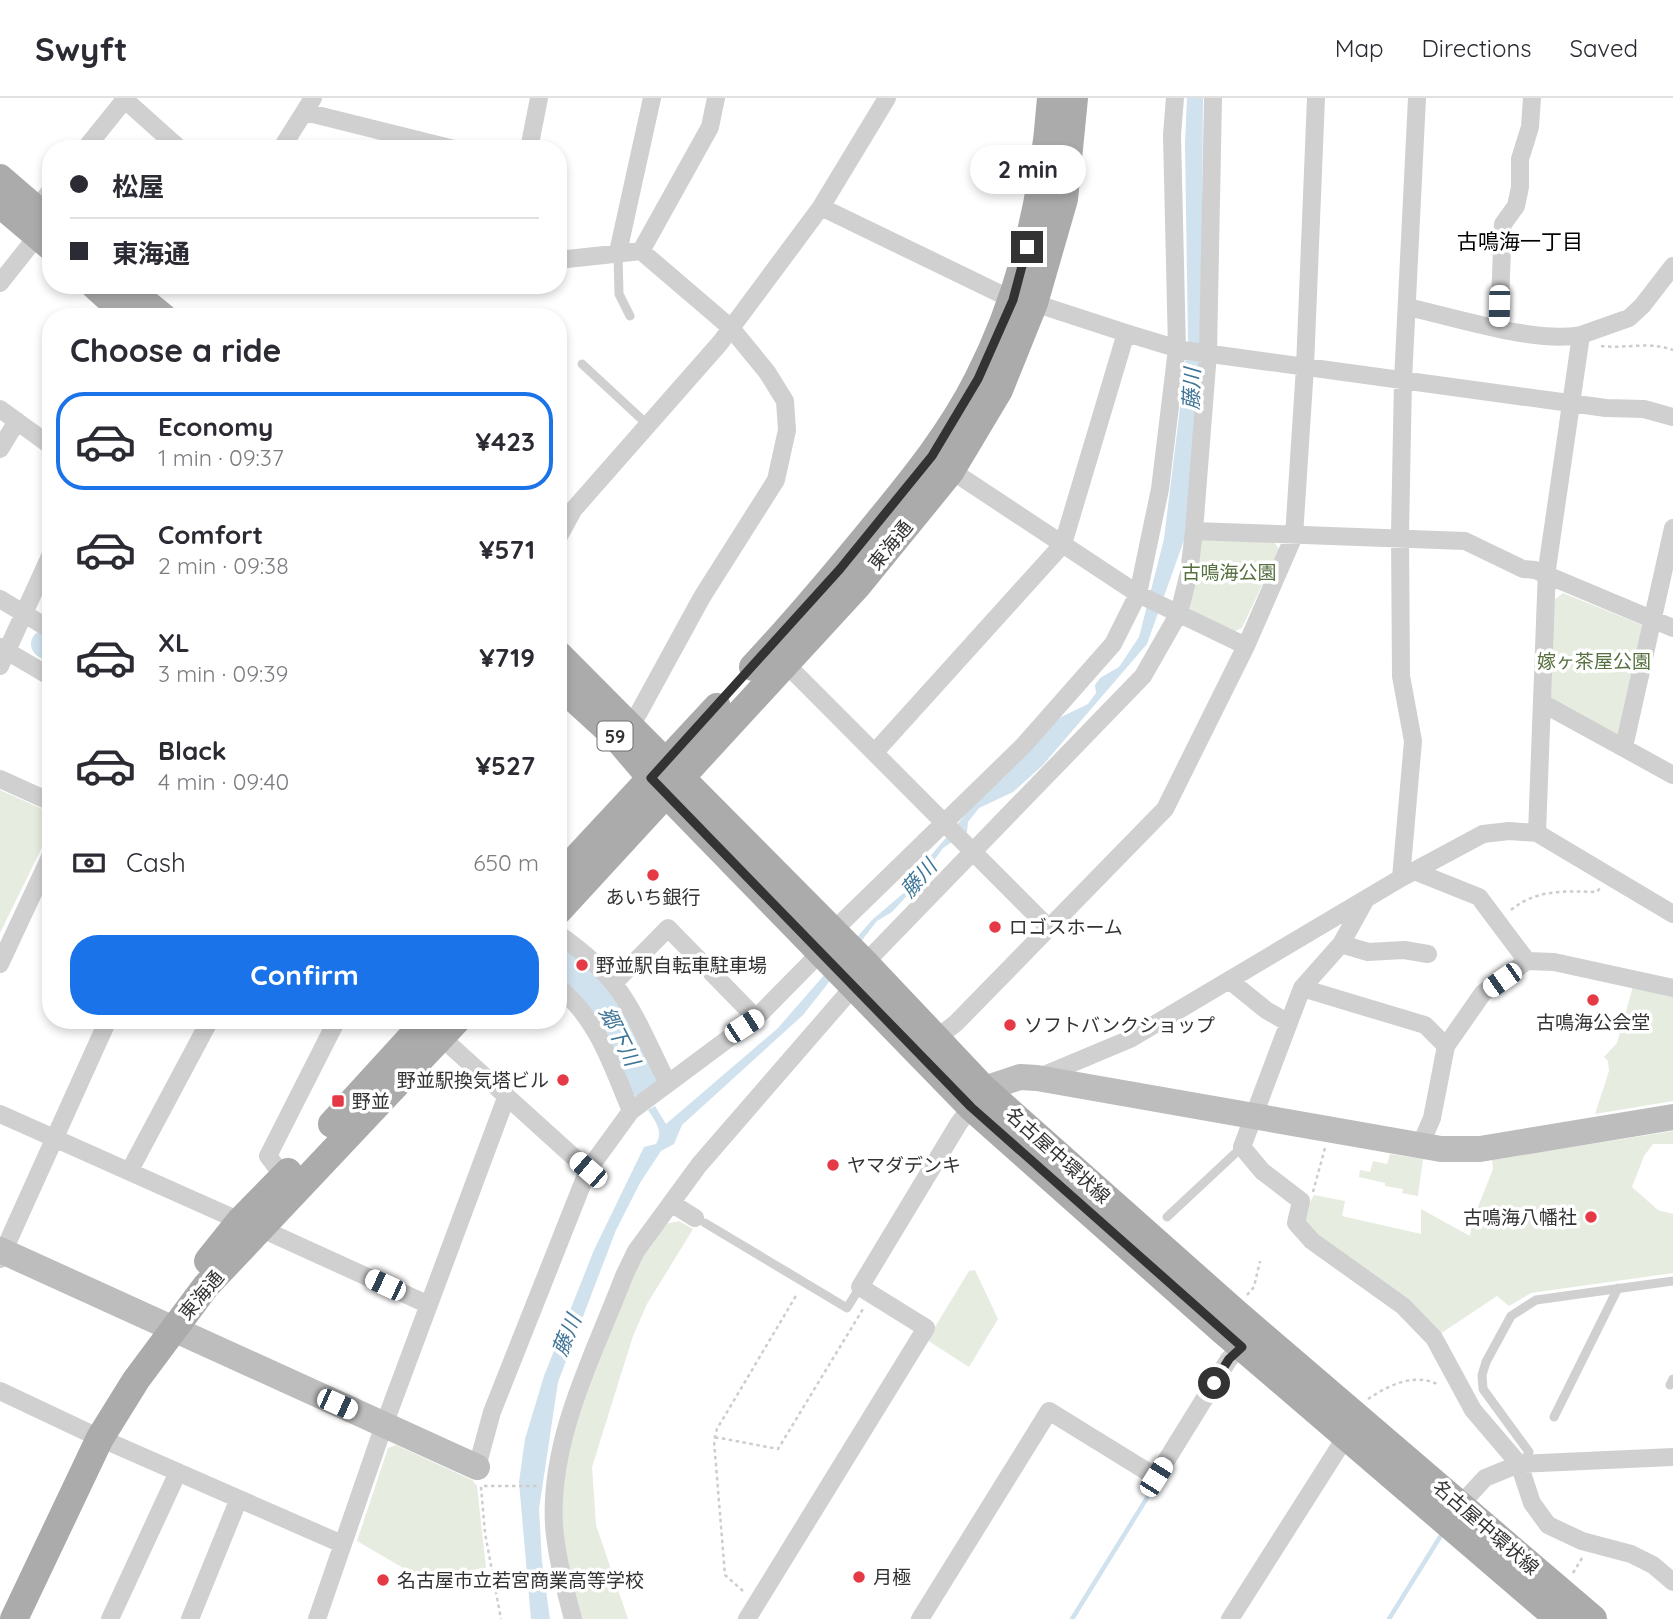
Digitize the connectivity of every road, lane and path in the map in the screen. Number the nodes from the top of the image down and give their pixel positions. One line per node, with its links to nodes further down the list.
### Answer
1 (539, 98): 18 (street)
2 (652, 98): 26 (street)
3 (716, 98): 25 (street)
4 (887, 98): 21 (street)
5 (1051, 98): 31 (main road, 東海通)
6 (1074, 98): 31 (main road, 東海通)
7 (1175, 98): 39 (street)
8 (1213, 98): 41 (street)
9 (1316, 98): 43 (street)
10 (1417, 98): 32 (street)
11 (1532, 98): 35 (street)
12 (125, 99): 14 (street); 15 (street)
13 (309, 105): 16 (street); 17 (street)
14 (92, 140)
15 (170, 140)
16 (287, 140)
17 (424, 140)
18 (530, 140)
19 (0, 178): 22 (main road)
20 (0, 204): 23 (main road)
21 (821, 207): 31 (street); 36 (street)
22 (42, 217)
23 (42, 219)
24 (42, 224): 29 (street)
25 (640, 251): 26 (street); 36 (street)
26 (618, 252): 27 (street); 34 (lane)
27 (567, 259)
28 (1673, 266): 38 (street)
29 (0, 283)
30 (134, 296): 33 (main road)
31 (1023, 302): 37 (street); 52 (main road, 東海通)
32 (1407, 307): 35 (street); 44 (street)
33 (151, 308)
34 (630, 316)
35 (1499, 327): 38 (street)
36 (731, 328): 49 (street); 75 (street)
37 (1126, 333): 39 (street); 58 (street)
38 (1581, 340): 40 (path); 45 (street)
39 (1180, 350): 41 (street); 61 (street)
40 (1673, 350)
41 (1205, 353): 43 (street); 55 (street)
42 (582, 364): 49 (lane)
43 (1305, 367): 44 (street); 56 (street)
44 (1403, 380): 45 (street); 57 (street)
45 (1571, 403): 47 (street); 60 (street)
46 (0, 409): 48 (street)
47 (1673, 417)
48 (17, 421): 50 (street); 51 (street)
49 (649, 426): 53 (street)
50 (42, 439)
51 (0, 449)
52 (941, 464): 58 (street); 70 (main road, 東海通)
53 (567, 522)
54 (1673, 528): 65 (street)
55 (1194, 531): 56 (street); 63 (street)
56 (1294, 537): 57 (street); 68 (street)
57 (1400, 539): 60 (street); 87 (street)
58 (1063, 544): 61 (street); 77 (street)
59 (42, 574): 64 (street)
60 (1547, 575): 65 (street); 74 (street)
61 (1141, 596): 63 (street); 82 (street)
62 (0, 599): 64 (street)
63 (1175, 611): 68 (street); 84 (street)
64 (24, 614): 66 (street); 69 (street)
65 (1652, 619): 67 (street); 76 (street)
66 (42, 625)
67 (1673, 628)
68 (1246, 646): 93 (street)
69 (2, 654): 72 (street)
70 (777, 656): 77 (street); 79 (main road, 東海通)
71 (567, 665): 75 (main road, 名古屋中環状線 / 59)
72 (42, 673)
73 (567, 691): 75 (main road, 名古屋中環状線 / 59)
74 (1542, 703): 76 (street); 83 (street)
75 (622, 731): 79 (main road, 名古屋中環状線 / 59)
76 (1624, 747): 78 (street)
77 (874, 752): 82 (street)
78 (1673, 775)
79 (666, 778): 85 (main road, 東海通); 90 (main road, 東海通); 97 (main road, 名古屋中環状線 / 59)
80 (0, 779): 81 (street)
81 (42, 798)
82 (945, 824): 84 (street); 97 (street)
83 (1536, 834): 87 (street); 91 (street)
84 (970, 850): 93 (street); 102 (street)
85 (567, 870)
86 (42, 872): 96 (street)
87 (1408, 875): 89 (street); 92 (street)
88 (1607, 881): 92 (path)
89 (1366, 899): 94 (street); 98 (street)
90 (567, 900)
91 (1673, 914)
92 (1497, 922): 100 (street)
93 (1048, 927): 116 (street)
94 (1313, 931): 98 (street); 103 (street)
95 (567, 940): 104 (street)
96 (5, 943): 101 (street)
97 (830, 944): 102 (main road, 名古屋中環状線 / 59); 108 (street)
98 (1338, 947): 99 (street); 105 (street)
99 (1429, 954)
100 (1527, 961): 106 (street); 117 (street)
101 (0, 964)
102 (858, 972): 116 (main road, 名古屋中環状線 / 59); 121 (main road, 名古屋中環状線 / 59); 134 (street)
103 (1229, 980): 109 (street); 118 (street)
104 (614, 982): 108 (street); 119 (street)
105 (1302, 988): 109 (street); 117 (street)
106 (1673, 988)
107 (567, 995): 122 (street)
108 (756, 1018): 119 (street)
109 (1287, 1021): 124 (street)
110 (104, 1029): 126 (street)
111 (204, 1029): 130 (street)
112 (332, 1029): 133 (street)
113 (429, 1029): 133 (main road, 東海通)
114 (429, 1029): 137 (main road, 東海通)
115 (439, 1029): 120 (street)
116 (937, 1038): 121 (main road, 名古屋中環状線 / 59)
117 (1446, 1046): 128 (street)
118 (1037, 1078): 121 (street); 124 (street)
119 (667, 1082): 122 (street)
120 (506, 1098): 131 (street); 145 (street)
121 (978, 1098): 144 (street); 147 (main road, 名古屋中環状線 / 59); 151 (main road, 名古屋中環状線 / 59)
122 (631, 1111): 131 (street)
123 (0, 1114): 126 (street)
124 (1252, 1117): 128 (street); 129 (street)
125 (1673, 1117): 128 (street)
126 (55, 1137): 130 (street); 138 (street)
127 (1326, 1141): 132 (path)
128 (1420, 1146)
129 (1242, 1147): 135 (lane); 156 (street)
130 (130, 1170): 137 (street)
131 (588, 1170): 158 (street)
132 (1320, 1170)
133 (284, 1177): 137 (main road, 東海通)
134 (671, 1203): 136 (street); 159 (street)
135 (1167, 1217)
136 (700, 1221): 141 (lane)
137 (251, 1225): 145 (street); 146 (main road, 東海通)
138 (1, 1254): 146 (street)
139 (1260, 1261): 142 (path)
140 (1673, 1281): 143 (lane)
141 (803, 1283): 144 (lane); 154 (path)
142 (1254, 1287)
143 (1618, 1288): 150 (lane); 156 (lane)
144 (863, 1295): 154 (path); 165 (street)
145 (429, 1305): 152 (street)
146 (166, 1326): 152 (street); 153 (main road, 東海通)
147 (1242, 1347): 151 (main road, 名古屋中環状線 / 59); 175 (street)
148 (1447, 1390): 151 (path)
149 (0, 1391): 153 (street)
150 (1554, 1417)
151 (1356, 1419): 161 (main road, 名古屋中環状線 / 59); 166 (main road, 名古屋中環状線 / 59); 176 (street)
152 (384, 1425): 158 (street); 163 (street)
153 (94, 1435): 157 (street); 167 (main road, 東海通); 168 (main road, 東海通)
154 (715, 1437): 165 (path)
155 (1673, 1457): 156 (street)
156 (1521, 1464): 161 (street); 162 (street)
157 (178, 1472): 160 (street); 169 (street)
158 (479, 1477): 159 (path); 172 (path)
159 (554, 1486): 173 (street)
160 (238, 1501): 163 (street); 170 (street)
161 (1461, 1504): 166 (main road, 名古屋中環状線 / 59)
162 (1591, 1543): 164 (street); 166 (path)
163 (341, 1544): 171 (street)
164 (1673, 1582)
165 (757, 1602): 174 (street)
166 (1558, 1605): 177 (main road, 名古屋中環状線 / 59)
167 (0, 1618)
168 (14, 1619)
169 (110, 1619)
170 (190, 1619)
171 (317, 1619)
172 (501, 1619)
173 (573, 1619)
174 (747, 1619)
175 (920, 1619)
176 (1230, 1619)
177 (1593, 1619)

